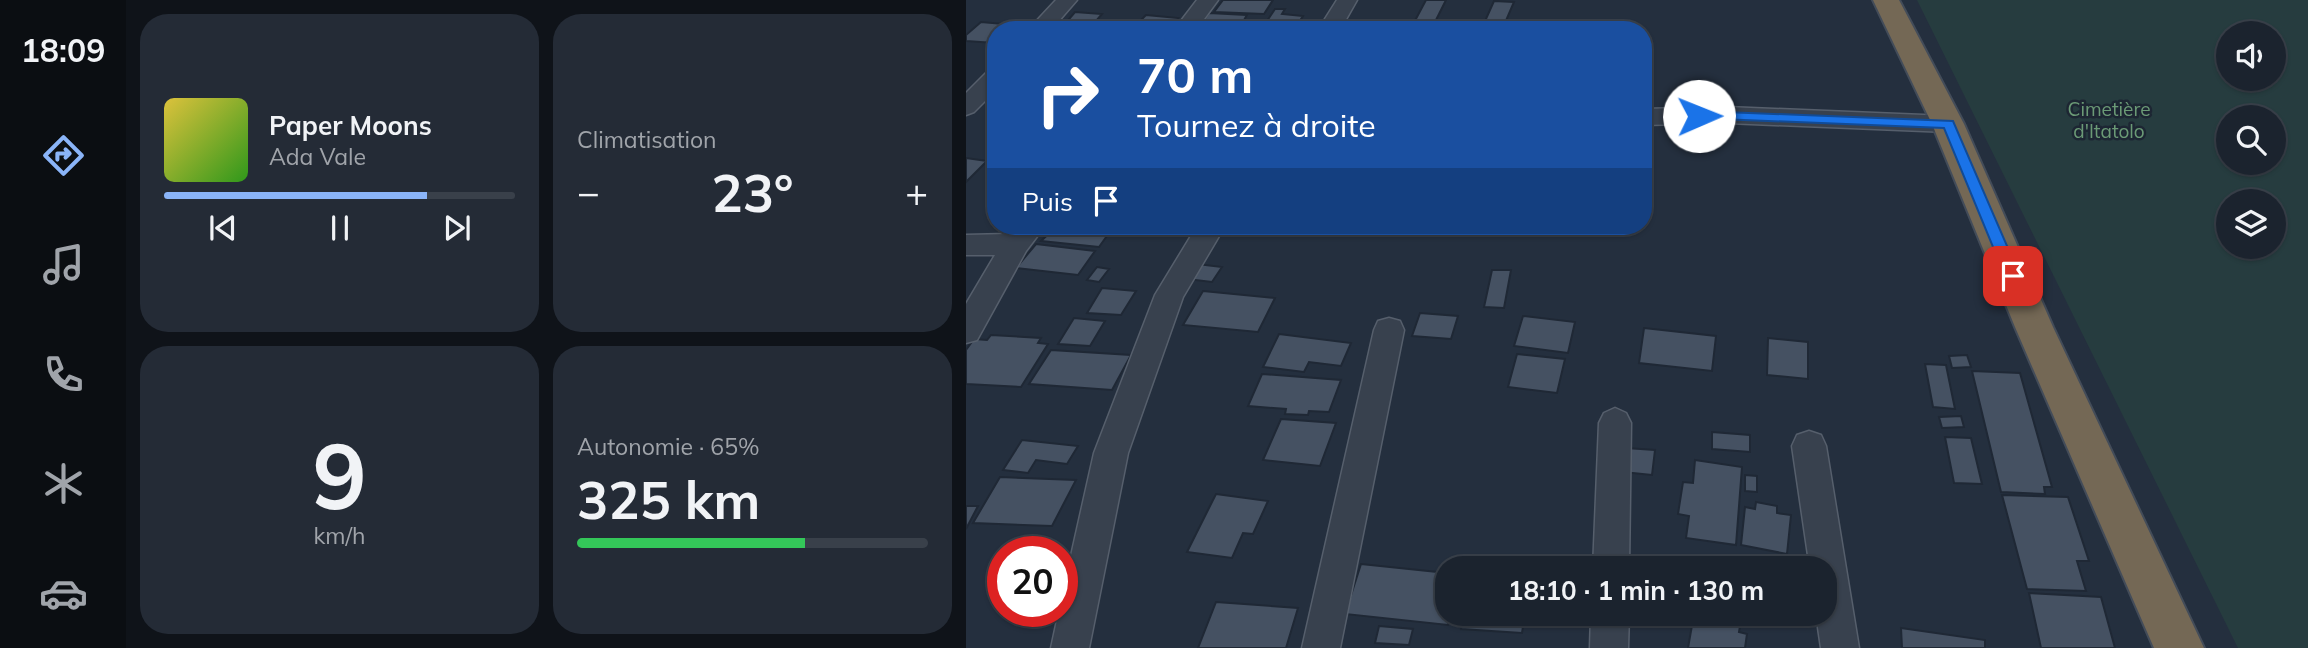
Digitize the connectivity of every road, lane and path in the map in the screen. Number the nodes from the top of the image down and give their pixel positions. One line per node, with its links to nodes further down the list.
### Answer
1 (1067, 0): 5 (street)
2 (1208, 0): 6 (street)
3 (1348, 0): 7 (street)
4 (1886, 0): 11 (highway)
5 (1047, 21)
6 (1192, 21)
7 (1335, 21)
8 (987, 85): 9 (street)
9 (966, 107)
10 (1652, 117): 11 (street)
11 (1948, 124): 25 (highway)
12 (1023, 235): 14 (street); 16 (street)
13 (1206, 235): 21 (street)
14 (966, 245)
15 (1389, 330): 22 (street)
16 (966, 331)
17 (1615, 423): 19 (street)
18 (1809, 446): 24 (street)
19 (1611, 556)
20 (1610, 626): 23 (street)
21 (1070, 648)
22 (1321, 648)
23 (1609, 648)
24 (1840, 648)
25 (2179, 648)

